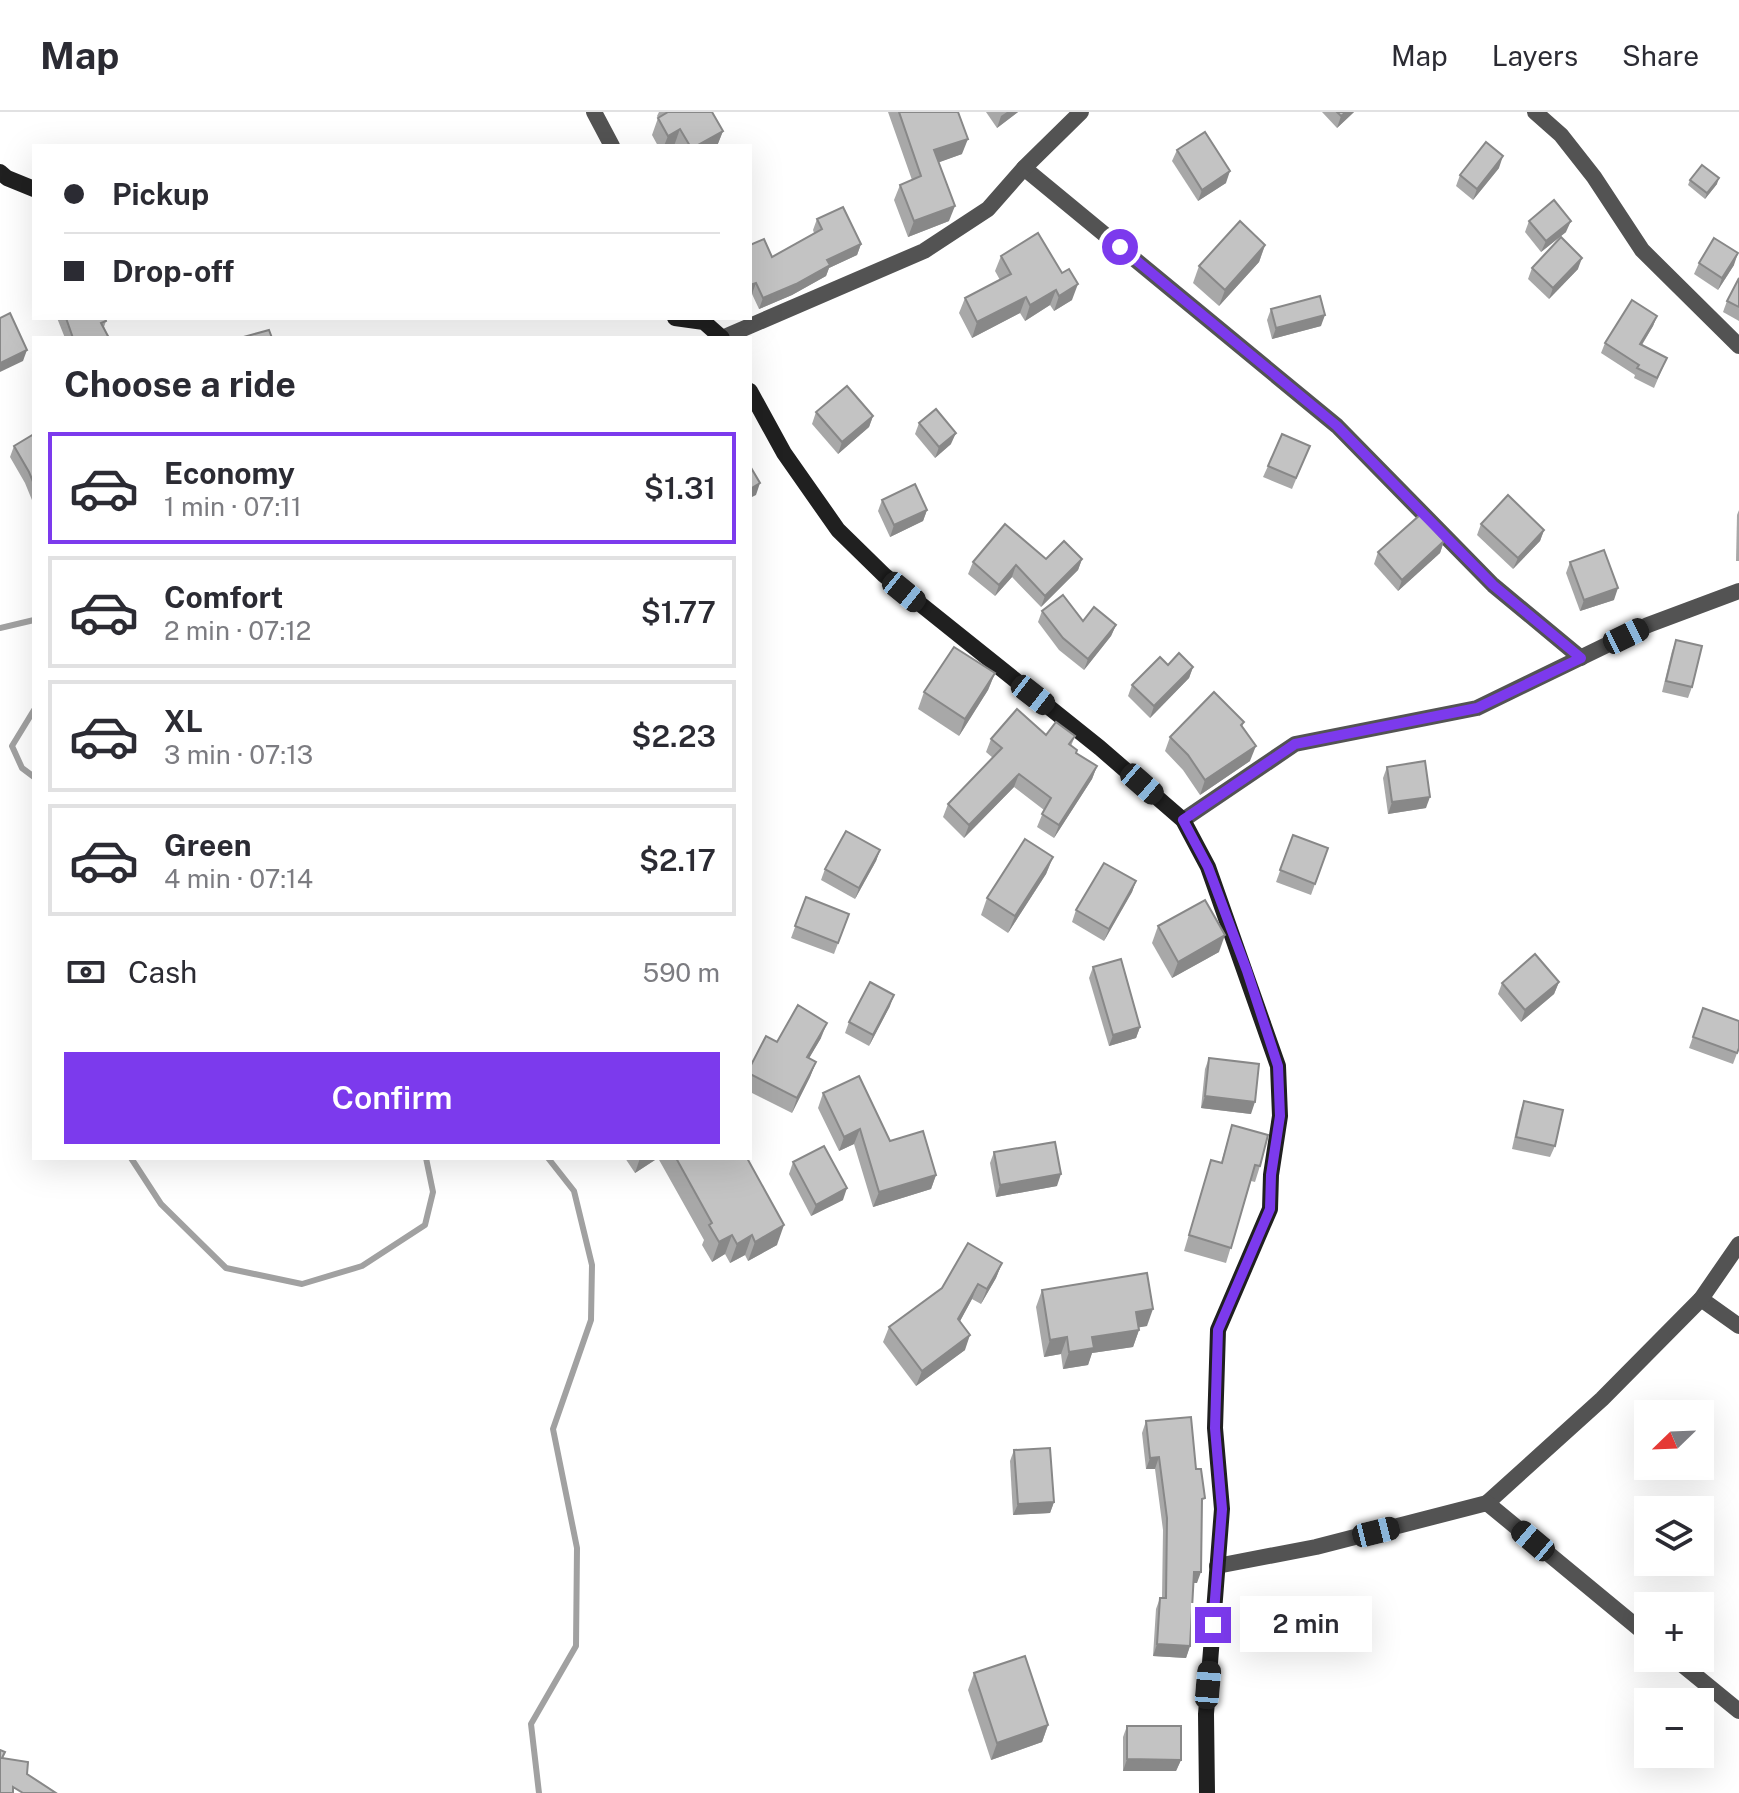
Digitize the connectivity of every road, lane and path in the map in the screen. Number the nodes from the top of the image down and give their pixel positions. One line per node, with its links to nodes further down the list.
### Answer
1 (594, 112): 4 (street)
2 (1081, 112): 5 (street)
3 (1535, 112): 11 (street)
4 (611, 144)
5 (1024, 168): 10 (street); 14 (street)
6 (0, 172): 7 (street)
7 (32, 188)
8 (703, 320): 9 (street)
9 (720, 336)
10 (727, 336)
11 (1739, 346)
12 (752, 395): 15 (street)
13 (1739, 591): 14 (street)
14 (1581, 658): 15 (street)
15 (1183, 820): 20 (street)
16 (1739, 1244): 17 (street)
17 (1701, 1299): 18 (street); 19 (street)
18 (1739, 1326)
19 (1487, 1503): 20 (street); 21 (street)
20 (1217, 1566): 24 (street)
21 (1634, 1624)
22 (1691, 1672): 23 (street)
23 (1739, 1711)
24 (1207, 1793)

